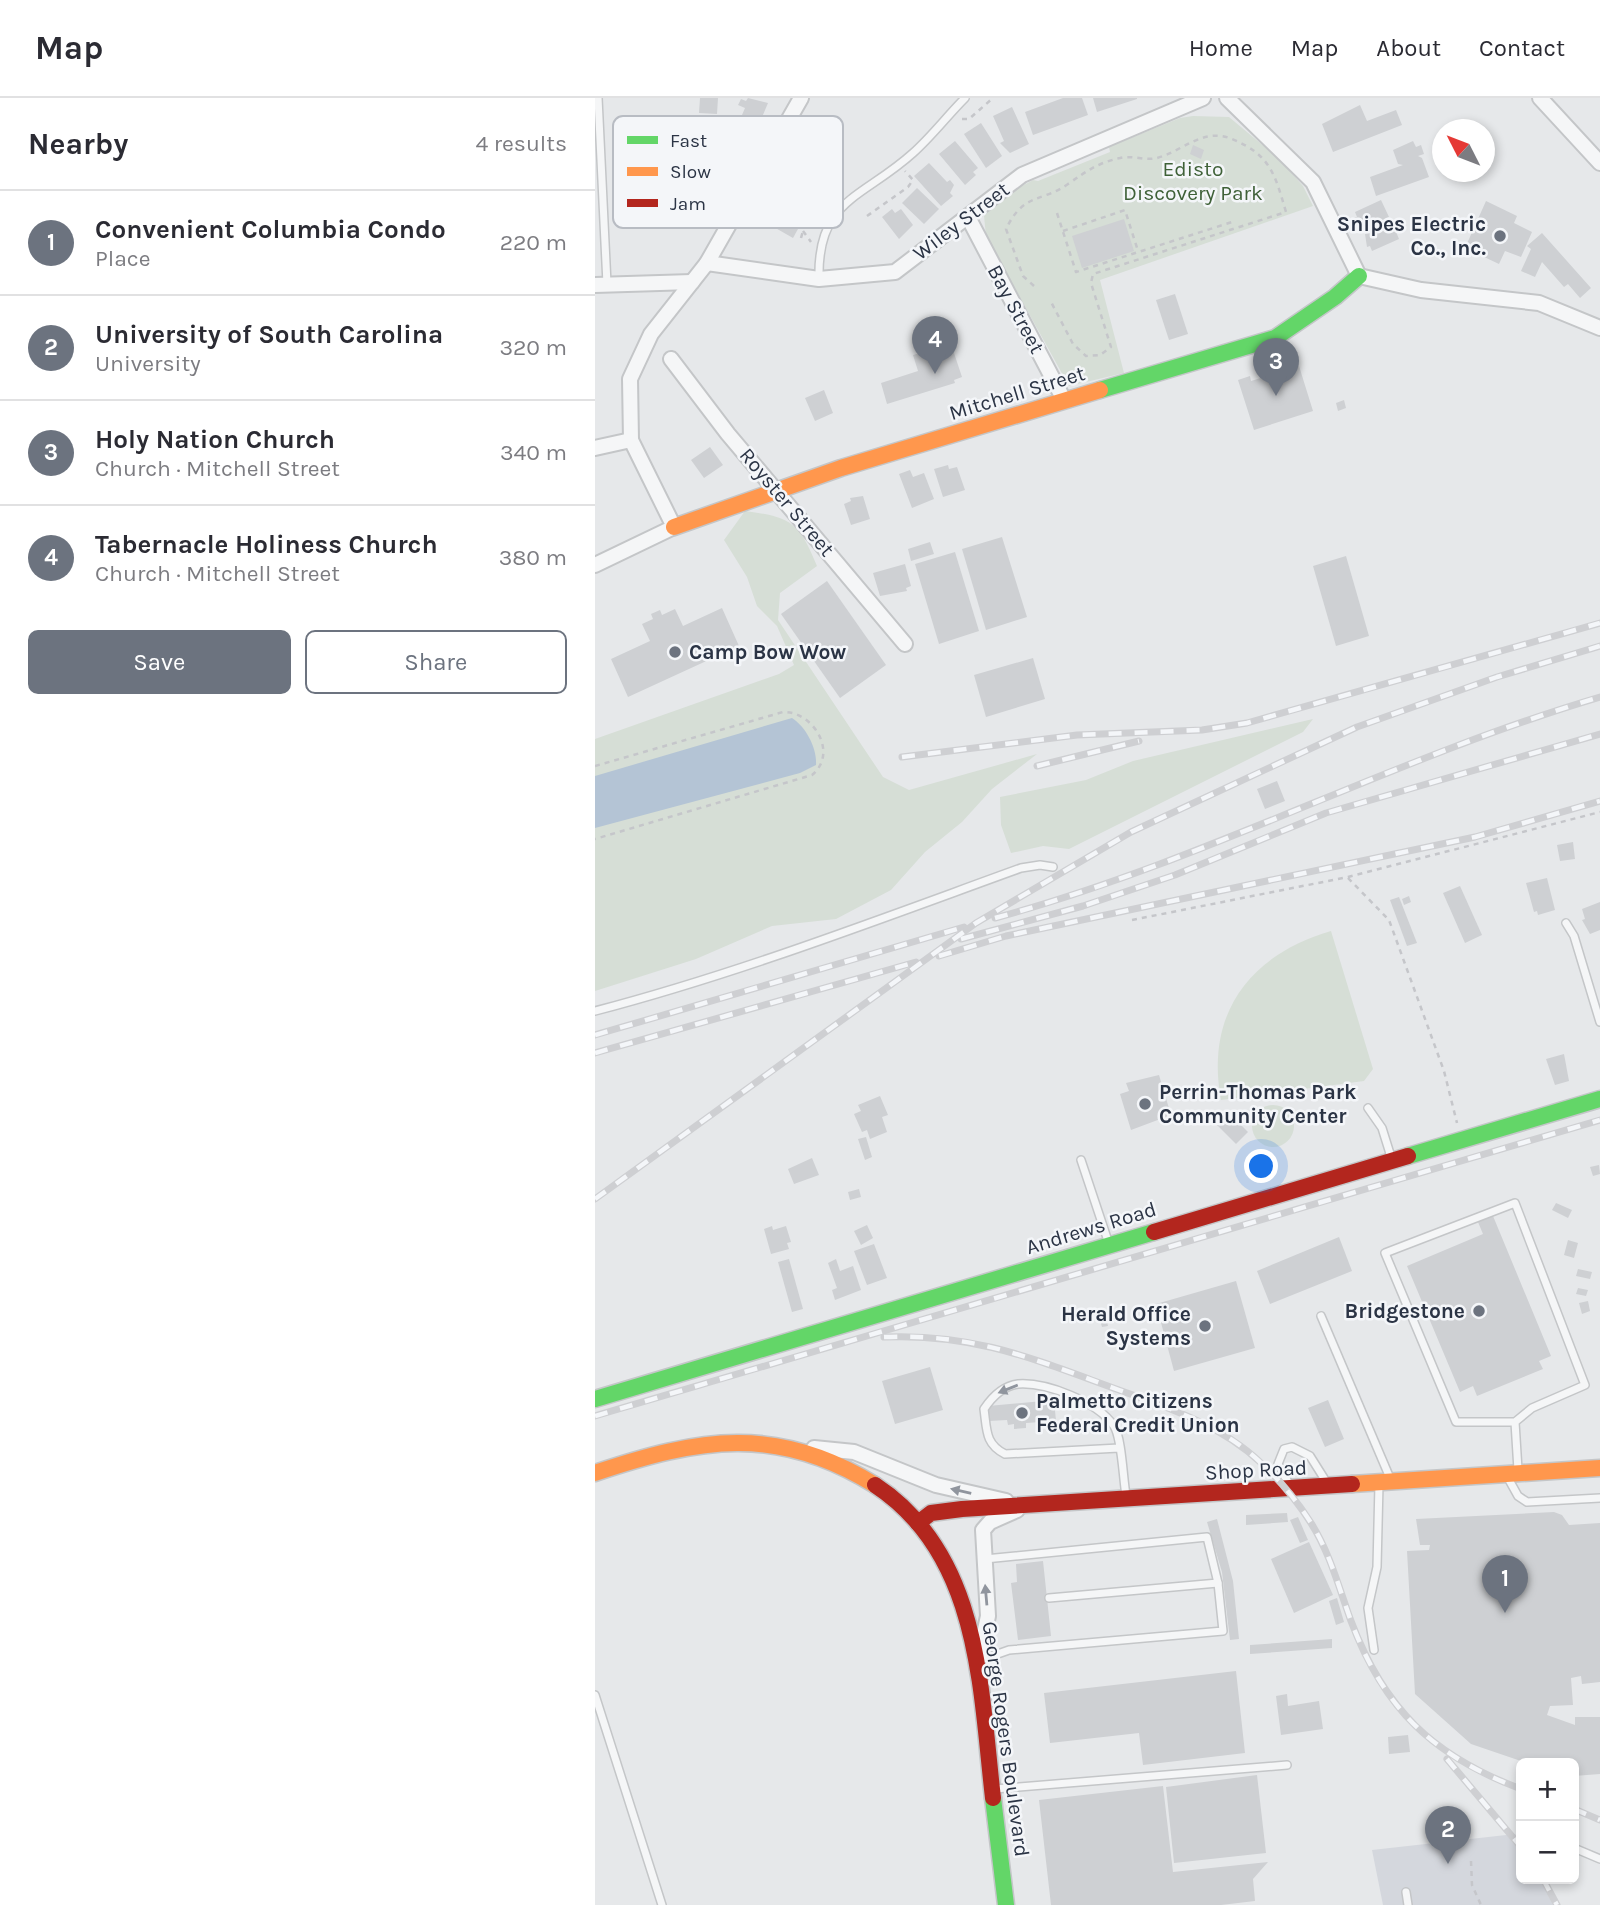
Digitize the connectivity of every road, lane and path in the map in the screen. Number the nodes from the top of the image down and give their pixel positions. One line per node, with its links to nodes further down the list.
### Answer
1 (598, 98): 27 (lane)
2 (801, 98): 8 (street)
3 (965, 98): 12 (lane)
4 (993, 98): 9 (path)
5 (1203, 98): 15 (street, Wiley Street)
6 (1227, 98): 24 (street)
7 (1540, 98): 10 (street)
8 (791, 116)
9 (956, 118)
10 (1600, 163)
11 (915, 164): 14 (path)
12 (843, 206)
13 (1056, 213): 20 (path)
14 (867, 216)
15 (968, 217): 25 (street, Wiley Street); 32 (street, Bay Street)
16 (1233, 222): 22 (path)
17 (726, 228): 23 (street)
18 (804, 228): 21 (path)
19 (825, 228): 25 (lane)
20 (1063, 231): 22 (path); 22 (path)
21 (801, 237)
22 (1138, 252)
23 (706, 263): 25 (street, Wiley Street); 26 (street)
24 (1359, 276): 30 (street); 32 (street, Mitchell Street)
25 (819, 279)
26 (692, 282): 27 (street); 33 (street)
27 (601, 285)
28 (1034, 286): 29 (path)
29 (1049, 300)
30 (1600, 328)
31 (671, 359): 35 (street, Royster Street)
32 (1064, 400): 35 (street, Mitchell Street)
33 (631, 440): 34 (street); 36 (street)
34 (595, 448)
35 (777, 489): 36 (street, Mitchell Street); 38 (street, Royster Street)
36 (674, 527): 37 (street)
37 (595, 565)
38 (905, 644)
39 (595, 766): 41 (path)
40 (1600, 812): 43 (path)
41 (595, 839)
42 (1053, 867): 46 (lane)
43 (1348, 877): 44 (path); 50 (path)
44 (1132, 920)
45 (1566, 923): 47 (lane)
46 (595, 1011)
47 (1600, 1022)
48 (1600, 1099): 50 (street, Andrews Road)
49 (1368, 1108): 52 (lane)
50 (1461, 1140): 52 (street, Andrews Road)
51 (1081, 1160): 53 (lane)
52 (1392, 1161): 53 (street, Andrews Road)
53 (1109, 1245): 55 (street, Andrews Road)
54 (1321, 1316): 62 (lane)
55 (595, 1399)
56 (1515, 1422): 56 (lane); 61 (lane)
57 (776, 1445): 60 (street, George Rogers Boulevard); 67 (street, one-way to 57); 68 (street, George Rogers Boulevard)
58 (1119, 1448): 58 (lane, one-way to 58); 66 (lane)
59 (1600, 1468): 61 (street, Shop Road)
60 (595, 1473)
61 (1513, 1474): 62 (street, Shop Road); 65 (lane)
62 (1385, 1483): 63 (street, Shop Road); 72 (lane)
63 (1329, 1487): 64 (street, Shop Road); 64 (lane)
64 (1293, 1489): 66 (street, Shop Road)
65 (1600, 1498)
66 (1126, 1499): 67 (street, Shop Road)
67 (1028, 1505): 68 (street, Shop Road); 69 (street)
68 (918, 1523): 73 (street, George Rogers Boulevard)
69 (983, 1560): 70 (lane); 73 (street, one-way to 69)
70 (1218, 1583): 71 (lane); 73 (lane)
71 (1049, 1598)
72 (1374, 1650)
73 (978, 1661): 76 (street, George Rogers Boulevard)
74 (595, 1695): 81 (lane)
75 (1287, 1765): 76 (lane)
76 (993, 1789): 82 (street, George Rogers Boulevard)
77 (1579, 1849): 78 (lane)
78 (1600, 1859)
79 (1471, 1861): 84 (path)
80 (1406, 1892): 83 (lane)
81 (662, 1905)
82 (1006, 1905)
83 (1408, 1905)
84 (1481, 1905)

